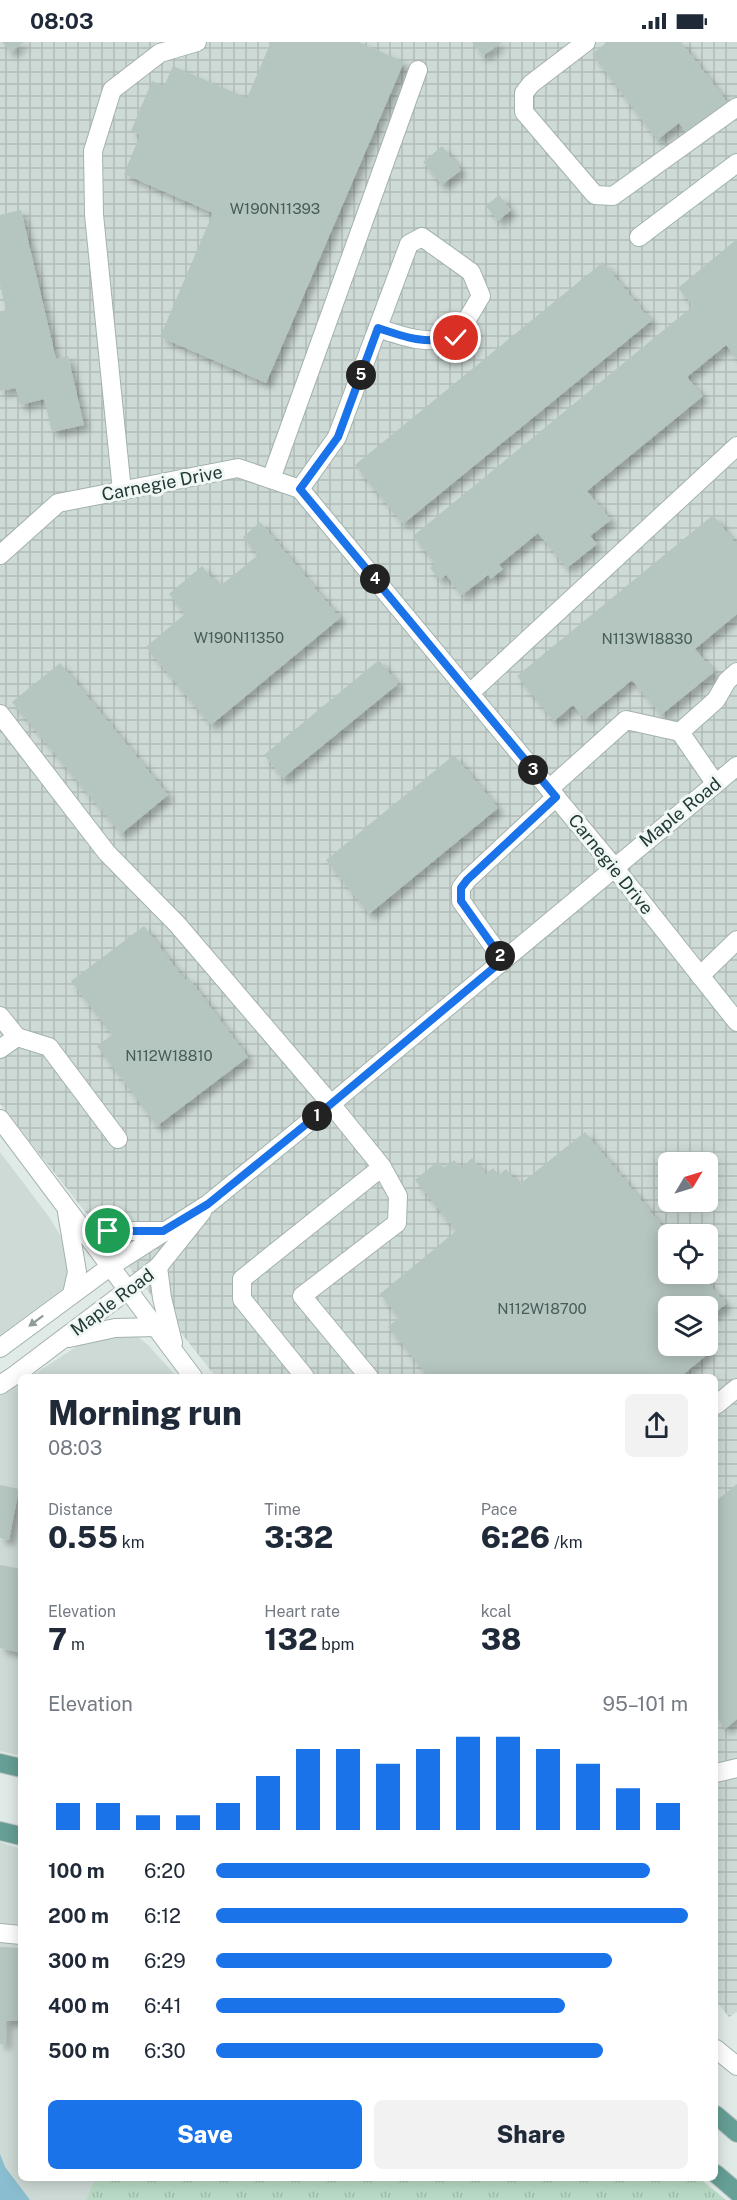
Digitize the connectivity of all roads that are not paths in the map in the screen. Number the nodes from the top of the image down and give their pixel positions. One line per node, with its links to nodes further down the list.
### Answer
1 (197, 42): 11 (street)
2 (586, 42): 4 (street)
3 (418, 70): 9 (street)
4 (737, 107)
5 (737, 163): 6 (street)
6 (639, 237)
7 (378, 328): 7 (street); 10 (street)
8 (737, 446): 14 (street)
9 (271, 479): 10 (street, Carnegie Drive); 11 (street, Carnegie Drive)
10 (300, 489): 14 (street, Carnegie Drive)
11 (122, 491): 12 (street, Carnegie Drive)
12 (0, 555)
13 (737, 672): 16 (street)
14 (470, 693): 19 (street, Carnegie Drive)
15 (0, 714): 28 (street)
16 (680, 732): 18 (street); 19 (street)
17 (737, 766): 18 (street, Maple Road)
18 (716, 783): 20 (street, Maple Road)
19 (552, 793): 20 (street, Carnegie Drive); 22 (street)
20 (614, 867): 22 (street, Maple Road); 23 (street, Carnegie Drive)
21 (737, 940): 23 (street)
22 (503, 960): 28 (street, Maple Road)
23 (700, 976): 25 (street, Carnegie Drive)
24 (0, 1016): 26 (street)
25 (737, 1022)
26 (17, 1037): 27 (street); 30 (street)
27 (0, 1049)
28 (331, 1104): 31 (street); 32 (street, Maple Road)
29 (0, 1119): 33 (street)
30 (118, 1139)
31 (382, 1167): 45 (street); 46 (street)
32 (208, 1204): 35 (street, Maple Road); 37 (street, Maple Road)
33 (66, 1208): 34 (street); 39 (street)
34 (80, 1227): 35 (street); 36 (street)
35 (163, 1231): 36 (street, Maple Road)
36 (111, 1266): 38 (street); 39 (street, Maple Road)
37 (158, 1267): 38 (street, Maple Road); 43 (street)
38 (128, 1290): 40 (street); 41 (street, Maple Road)
39 (72, 1294): 42 (street, Maple Road, one-way to 42)
40 (155, 1327): 41 (street); 43 (street)
41 (62, 1340): 47 (street, Maple Road)
42 (0, 1348)
43 (175, 1353): 44 (street)
44 (191, 1374)
45 (303, 1374)
46 (367, 1374)
47 (0, 1385)
48 (737, 1388): 49 (street)
49 (718, 1404)
50 (0, 1763): 51 (main road)
51 (18, 1767)
52 (737, 1768): 53 (street)
53 (718, 1773)
54 (0, 1831): 55 (main road)
55 (18, 1835)
56 (0, 1933): 57 (street)
57 (18, 1935)
58 (718, 2051): 59 (street)
59 (737, 2066)
60 (718, 2117): 61 (main road)
61 (737, 2133)
62 (718, 2176): 63 (main road)
63 (737, 2192)

